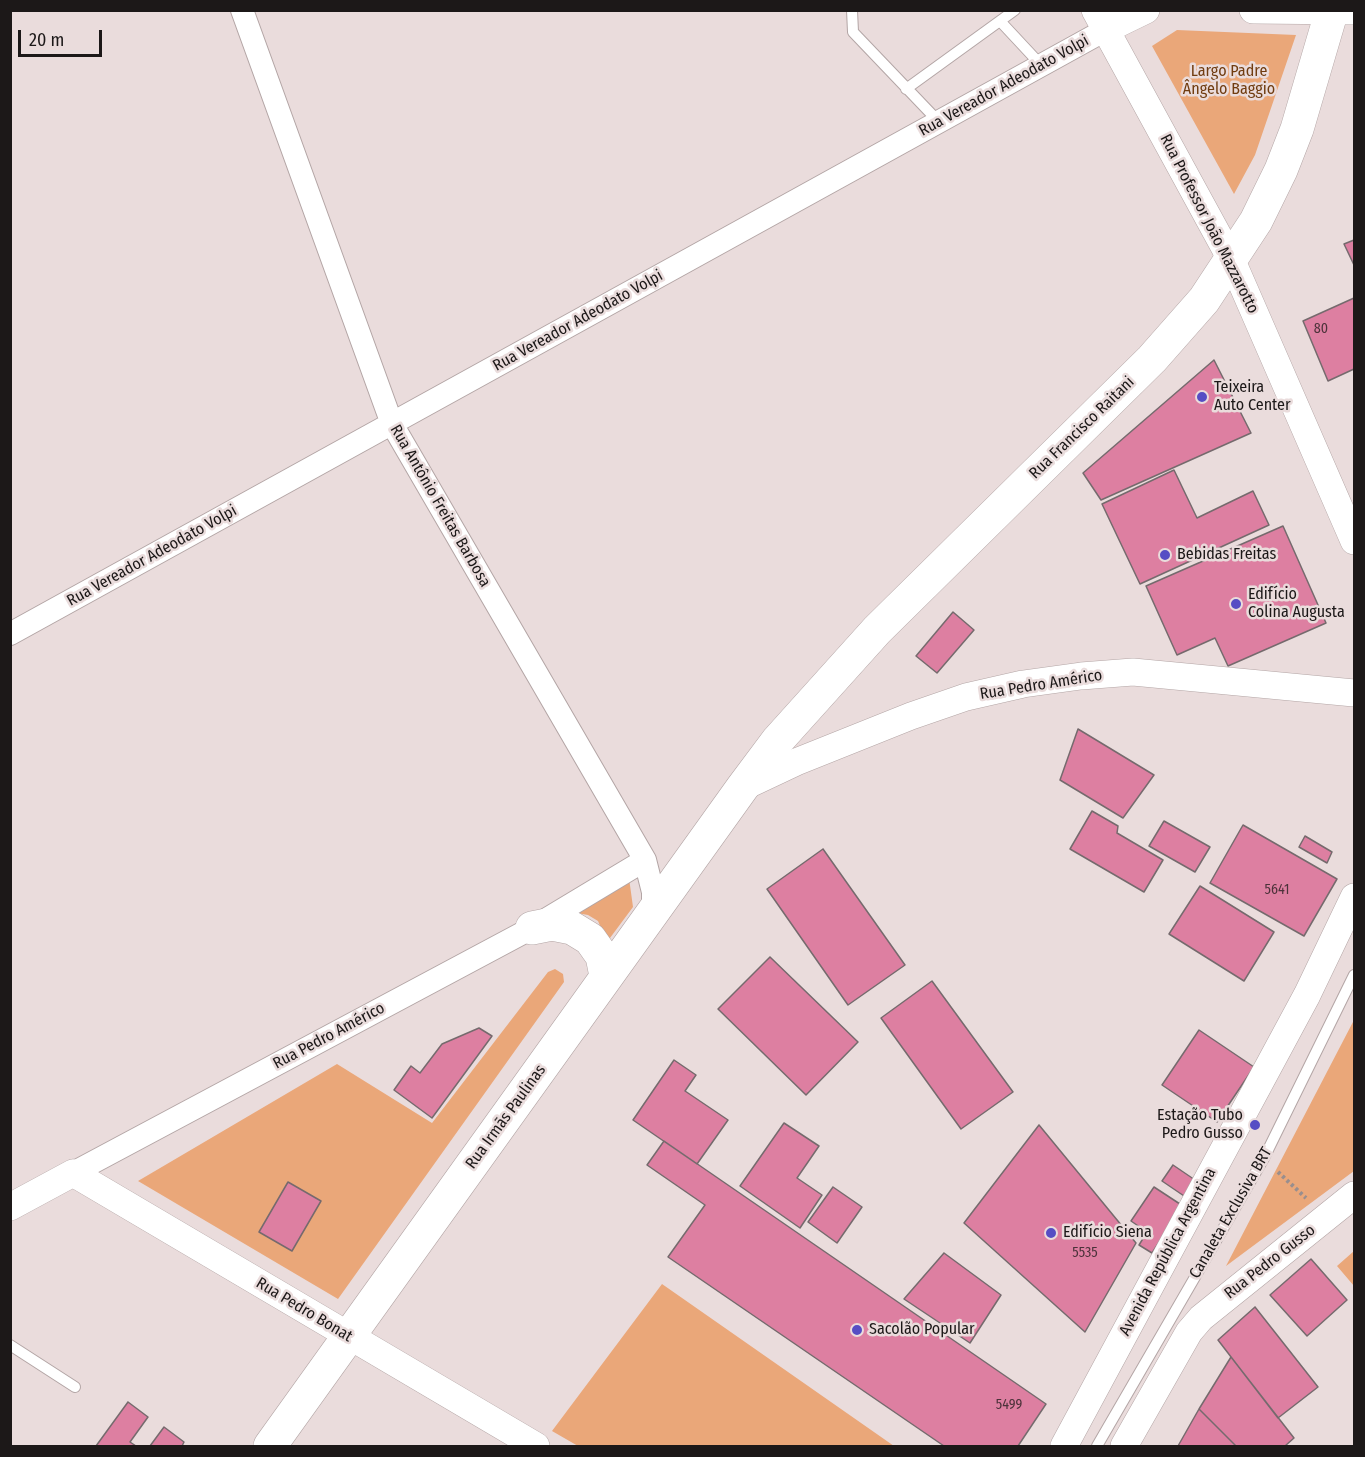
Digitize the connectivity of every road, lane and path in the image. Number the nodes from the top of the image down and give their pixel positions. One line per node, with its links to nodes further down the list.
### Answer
1 (242, 10): 13 (street, Rua Antônio Freitas Barbosa)
2 (852, 10): 10 (lane)
3 (1015, 10): 8 (lane)
4 (1146, 10): 7 (street, Rua Vereador Adeodato Volpi)
5 (1253, 10): 6 (street)
6 (1339, 11): 12 (main road, Rua Francisco Raitani)
7 (1101, 20): 9 (street, Rua Vereador Adeodato Volpi); 12 (street, Rua Professor João Mazzarotto)
8 (1000, 21): 9 (lane); 10 (lane)
9 (1042, 66): 11 (street, Rua Vereador Adeodato Volpi)
10 (906, 89): 11 (lane)
11 (939, 122): 13 (street, Rua Vereador Adeodato Volpi)
12 (1232, 261): 14 (street, Rua Professor João Mazzarotto); 17 (main road, Rua Francisco Raitani)
13 (392, 424): 15 (street, Rua Vereador Adeodato Volpi); 18 (street, Rua Antônio Freitas Barbosa)
14 (1354, 542)
15 (10, 634)
16 (1351, 695): 17 (street, Rua Pedro Américo)
17 (741, 788): 20 (main road, Rua Irmãs Paulinas)
18 (645, 860): 20 (street, Rua Antônio Freitas Barbosa); 21 (street, Rua Pedro Américo)
19 (1354, 897): 32 (street, Avenida República Argentina)
20 (653, 912): 23 (main road, Rua Irmãs Paulinas)
21 (532, 928): 23 (main road); 24 (street, Rua Pedro Américo)
22 (1354, 975): 33 (lane, Canaleta Exclusiva BRT)
23 (606, 976): 27 (main road, Rua Irmãs Paulinas)
24 (73, 1173): 26 (street, Rua Pedro Américo); 27 (street, Rua Pedro Bonat)
25 (1354, 1195): 34 (street, Rua Pedro Gusso)
26 (10, 1207)
27 (349, 1336): 30 (main road, Rua Irmãs Paulinas); 31 (street, Rua Pedro Bonat)
28 (10, 1345): 29 (lane)
29 (75, 1388)
30 (270, 1446)
31 (536, 1446)
32 (1064, 1446)
33 (1097, 1446)
34 (1124, 1446)

